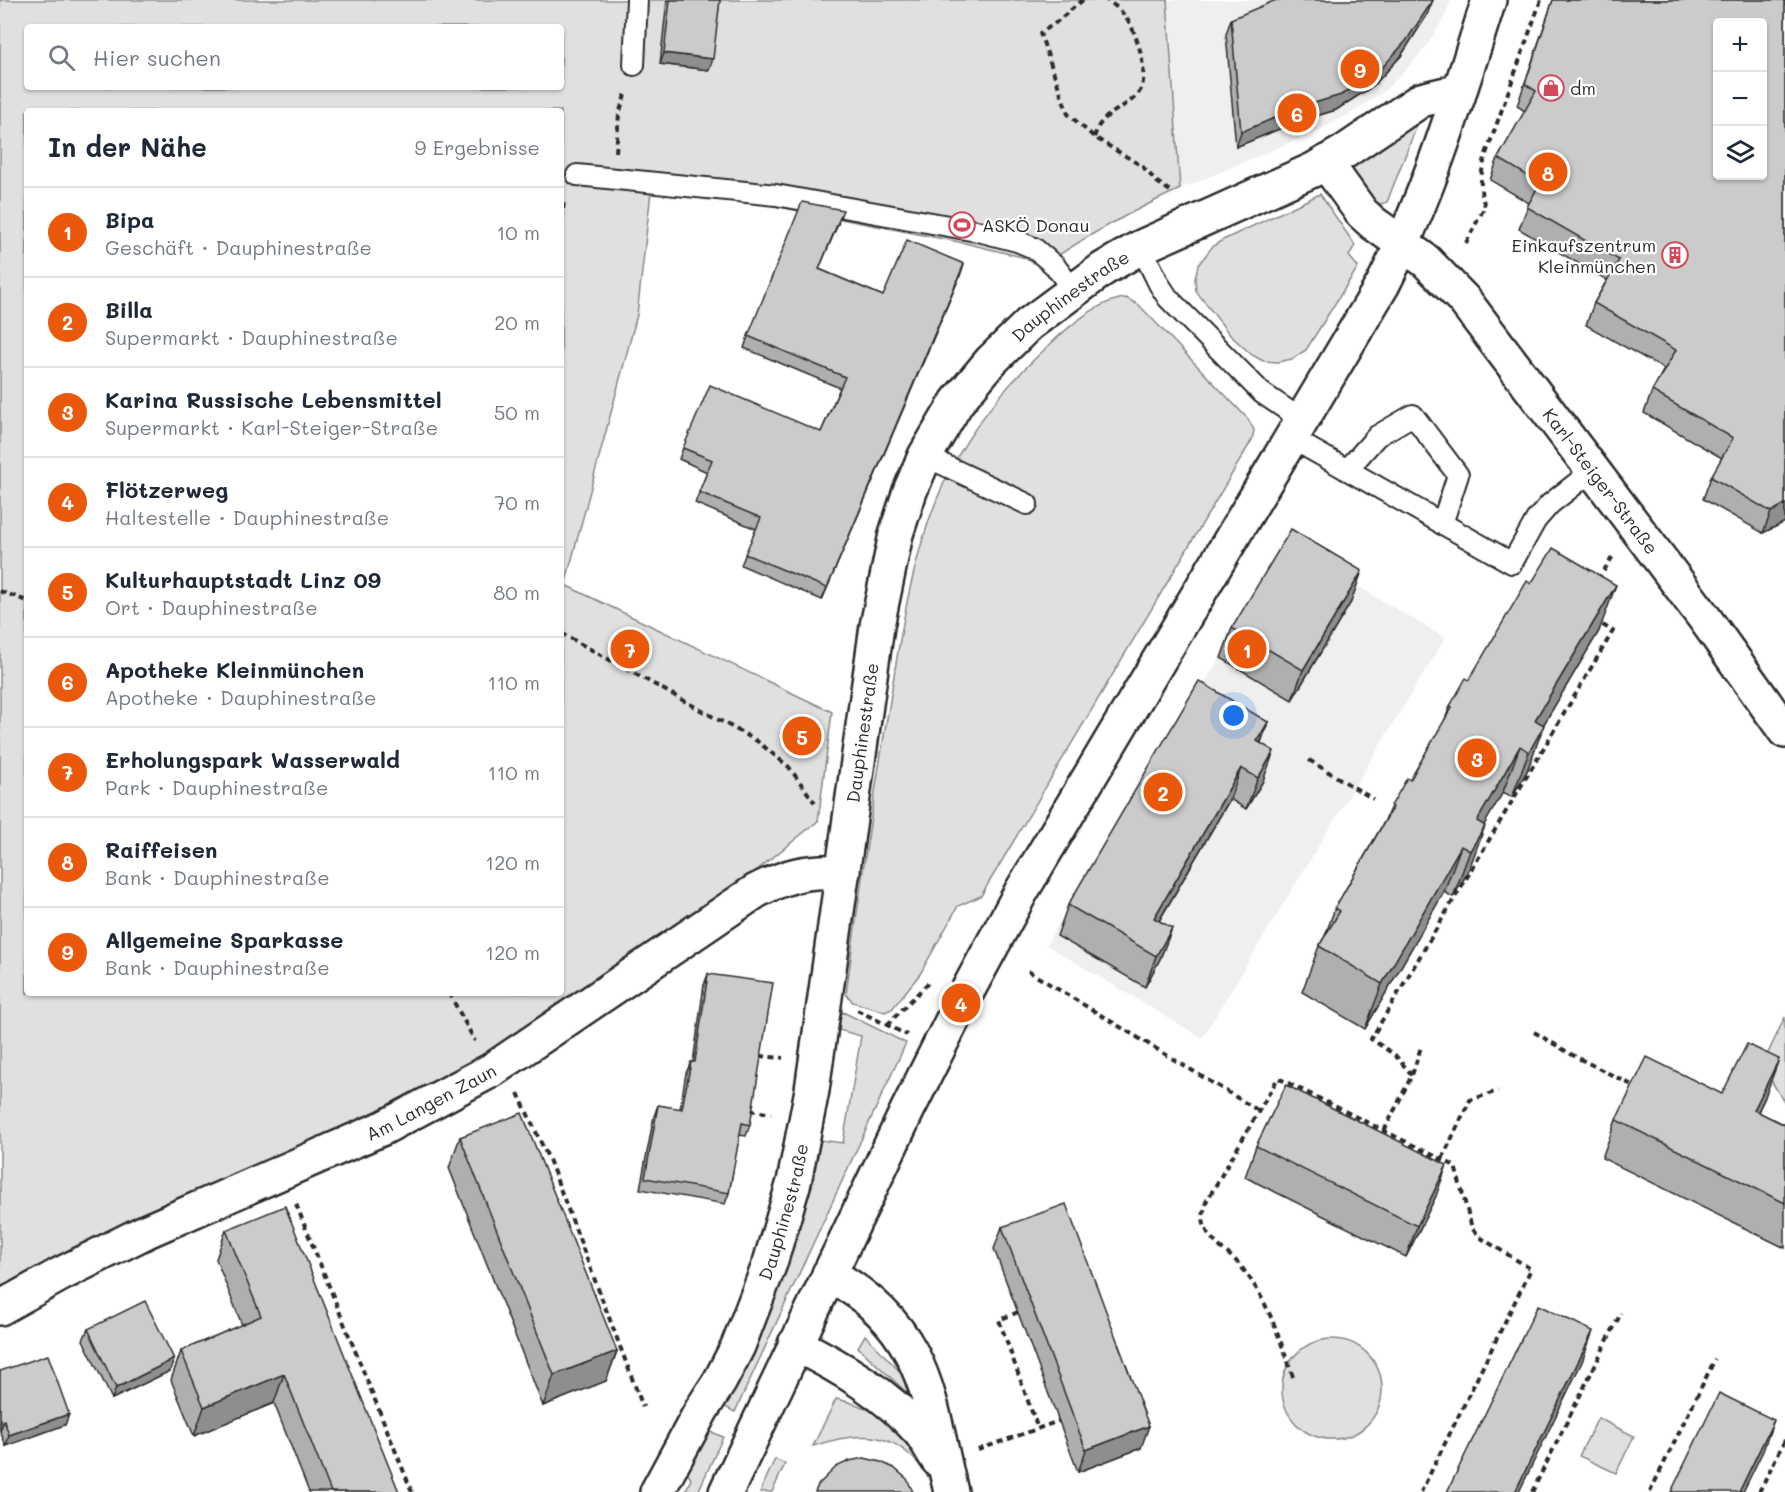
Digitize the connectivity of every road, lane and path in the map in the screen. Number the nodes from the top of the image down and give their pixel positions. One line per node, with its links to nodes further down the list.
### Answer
1 (637, 0): 6 (lane)
2 (1083, 0): 8 (path)
3 (1106, 0): 8 (path)
4 (1489, 0): 7 (street)
5 (1541, 0): 13 (path)
6 (634, 65): 11 (path)
7 (1458, 97): 9 (street, Dauphinestraße); 14 (street)
8 (1094, 137): 12 (path)
9 (1326, 163): 14 (street); 15 (street, Dauphinestraße)
10 (577, 175): 11 (lane)
11 (615, 179): 16 (lane)
12 (1178, 198)
13 (1466, 243)
14 (1404, 244): 17 (street); 20 (street, Karl-Steiger-Straße)
15 (1142, 247): 16 (street, Dauphinestraße); 17 (lane)
16 (1073, 290): 18 (street, Dauphinestraße)
17 (1297, 429): 19 (lane); 54 (street)
18 (925, 456): 21 (lane); 33 (street, Dauphinestraße)
19 (1347, 470): 22 (lane); 22 (lane)
20 (1592, 471): 22 (lane); 23 (street, Karl-Steiger-Straße)
21 (1027, 504)
22 (1442, 524)
23 (1640, 532): 24 (path); 29 (street, Karl-Steiger-Straße)
24 (1595, 584)
25 (0, 591): 26 (path)
26 (24, 601)
27 (1596, 621): 44 (path)
28 (564, 635): 32 (path)
29 (1785, 731)
30 (1308, 760): 31 (path)
31 (1373, 799)
32 (819, 808)
33 (843, 872): 45 (street, Am Langen Zaun); 68 (street, Dauphinestraße)
34 (1028, 971): 49 (path)
35 (929, 982): 38 (path)
36 (451, 996): 45 (path)
37 (852, 1007): 38 (path)
38 (887, 1025): 40 (path)
39 (1534, 1032): 46 (path)
40 (913, 1038)
41 (1421, 1047): 44 (path)
42 (760, 1056): 43 (path)
43 (795, 1059)
44 (1412, 1076): 51 (path)
45 (504, 1080): 55 (street, Am Langen Zaun); 61 (path)
46 (1642, 1087)
47 (1498, 1091): 52 (path)
48 (750, 1110): 50 (path)
49 (1259, 1111): 51 (path); 60 (path)
50 (777, 1115)
51 (1384, 1131): 52 (path)
52 (1442, 1159): 70 (path)
53 (295, 1201): 67 (path)
54 (829, 1274): 58 (street); 66 (street)
55 (0, 1308)
56 (1018, 1312): 63 (path)
57 (1621, 1313): 71 (path)
58 (795, 1344): 66 (street); 69 (street)
59 (1715, 1359): 72 (path)
60 (1293, 1377)
61 (643, 1407)
62 (1059, 1421): 63 (path)
63 (1038, 1429): 65 (path)
64 (1785, 1440): 73 (path)
65 (973, 1452)
66 (949, 1484)
67 (412, 1492)
68 (657, 1492)
69 (726, 1492)
70 (1420, 1492)
71 (1532, 1492)
72 (1650, 1492)
73 (1759, 1492)

